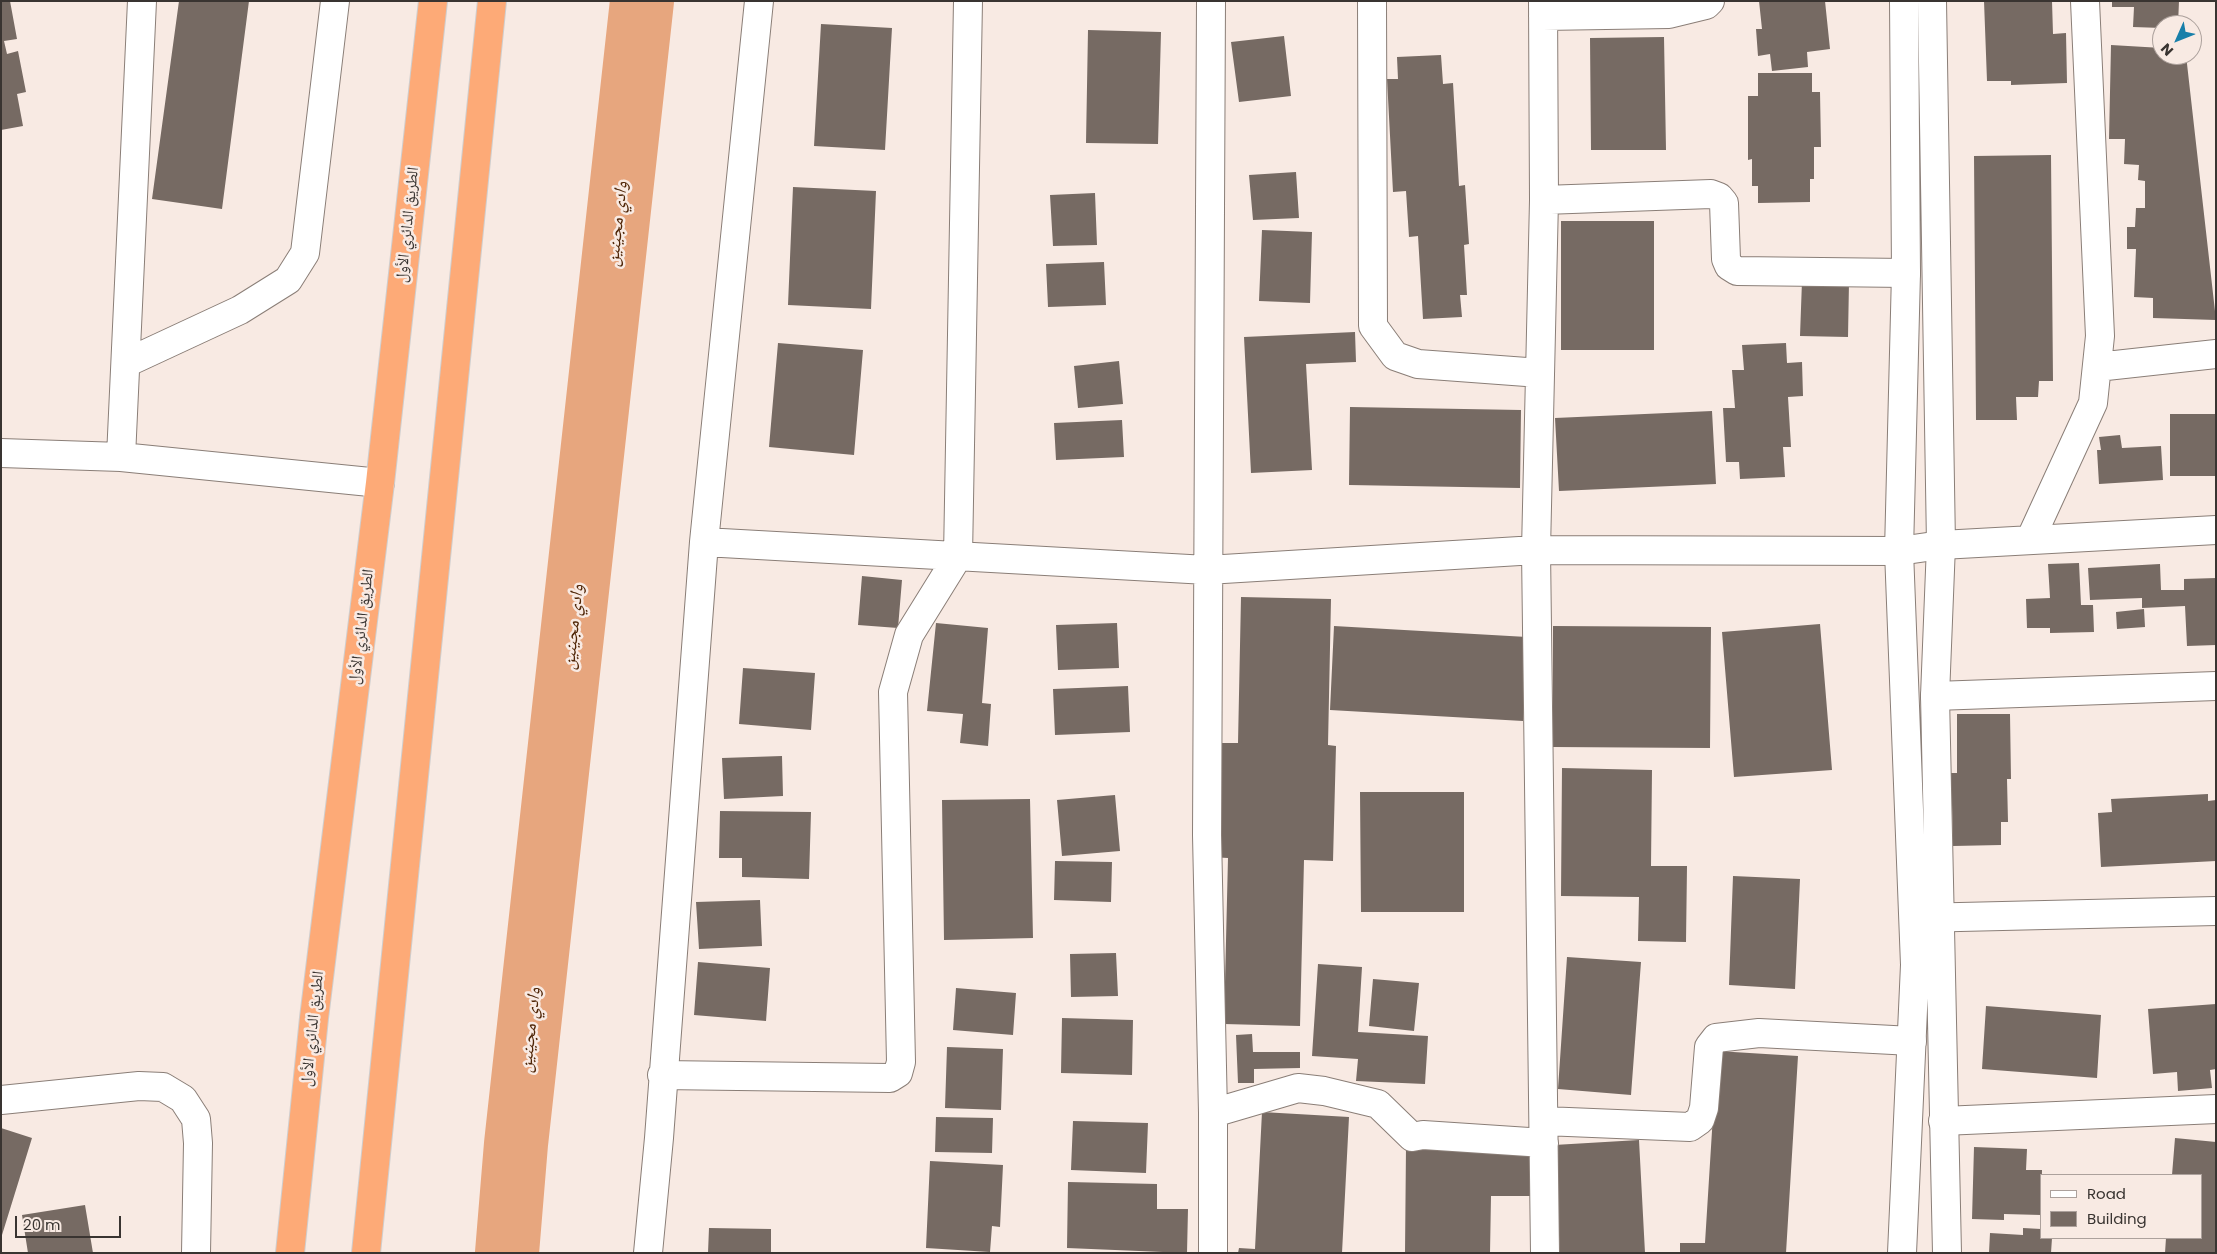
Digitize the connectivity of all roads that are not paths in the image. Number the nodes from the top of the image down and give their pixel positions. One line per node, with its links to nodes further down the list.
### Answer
1 (142, 1): 17 (street)
2 (335, 1): 17 (street)
3 (433, 1): 22 (highway, الطريق الدائري الأول)
4 (492, 1): 44 (highway)
5 (759, 1): 25 (street)
6 (968, 1): 29 (street)
7 (1211, 1): 30 (street)
8 (1372, 1): 19 (street)
9 (1710, 1): 13 (street)
10 (1904, 1): 15 (street)
11 (1932, 1): 26 (street)
12 (2085, 1): 18 (street)
13 (1543, 9): 14 (street)
14 (1544, 200): 15 (street); 19 (street)
15 (1906, 273): 28 (street)
16 (2216, 354): 18 (street)
17 (126, 363): 21 (street)
18 (2097, 367): 24 (street)
19 (1540, 372): 27 (street)
20 (1, 453): 21 (street)
21 (121, 457): 22 (street)
22 (380, 483): 43 (highway, الطريق الدائري الأول)
23 (2216, 530): 24 (street)
24 (2030, 540): 26 (street)
25 (704, 542): 29 (street); 36 (street)
26 (1941, 545): 28 (street); 32 (street)
27 (1536, 550): 28 (street); 30 (street); 41 (street)
28 (1899, 551): 34 (street)
29 (958, 556): 30 (street); 36 (street)
30 (1207, 570): 39 (street)
31 (2216, 686): 32 (street)
32 (1935, 696): 34 (street)
33 (2216, 911): 34 (street)
34 (1925, 918): 35 (street); 40 (street)
35 (1912, 1041): 41 (street); 48 (street)
36 (662, 1075): 45 (street)
37 (1, 1100): 42 (street)
38 (2216, 1109): 40 (street)
39 (1214, 1113): 41 (street); 46 (street)
40 (1943, 1121): 49 (street)
41 (1544, 1132): 47 (street)
42 (196, 1253)
43 (290, 1253)
44 (366, 1253)
45 (648, 1253)
46 (1213, 1253)
47 (1545, 1253)
48 (1902, 1253)
49 (1947, 1253)

